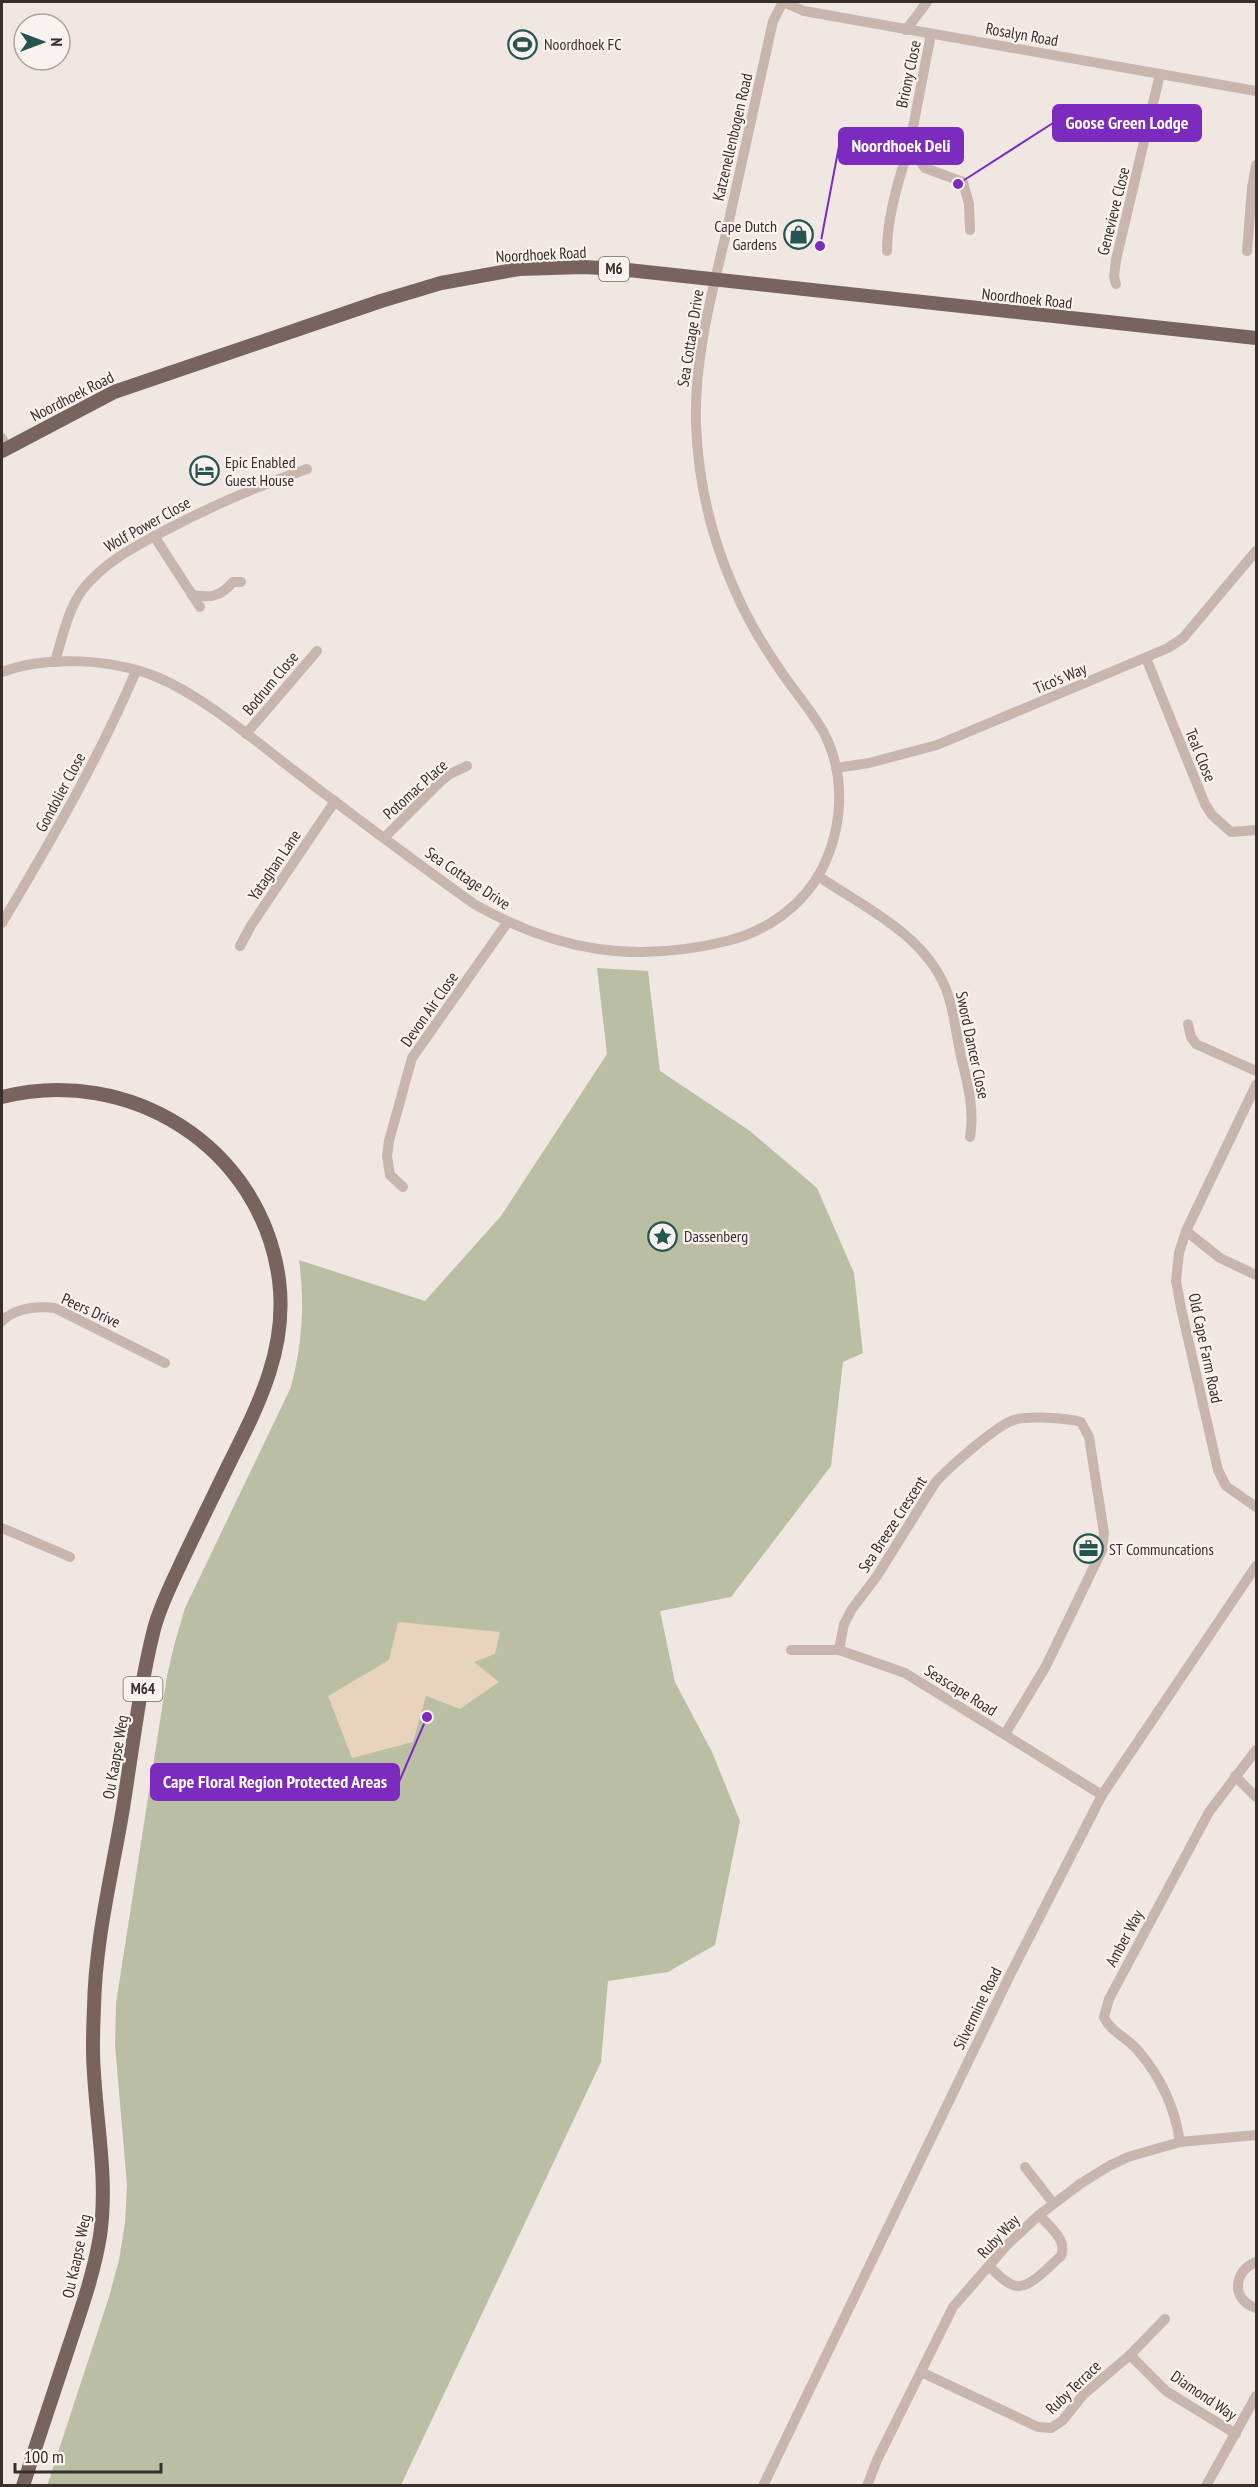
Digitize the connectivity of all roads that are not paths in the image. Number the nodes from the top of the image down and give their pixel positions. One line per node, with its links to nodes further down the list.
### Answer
1 (783, 2): 3 (street, Rosalyn Road); 12 (street, Katzenellenbogen Road)
2 (927, 2): 3 (street)
3 (906, 30): 4 (street, Rosalyn Road)
4 (931, 34): 5 (street, Rosalyn Road); 7 (street, Briony Close)
5 (1160, 74): 6 (street, Rosalyn Road); 13 (street, Genevieve Close)
6 (1257, 91)
7 (909, 148): 9 (street); 10 (street, Briony Close)
8 (1257, 165): 11 (street)
9 (970, 230)
10 (887, 251)
11 (1247, 251)
12 (715, 280): 14 (main road, Noordhoek Road / M6); 15 (main road, Noordhoek Road / M6); 29 (street, Sea Cottage Drive)
13 (1116, 284)
14 (1257, 338)
15 (3, 446)
16 (307, 469): 17 (street, Wolf Power Close)
17 (154, 536): 20 (street); 24 (street, Wolf Power Close)
18 (1257, 551): 23 (street, Tico's Way)
19 (241, 582): 20 (street)
20 (192, 596): 21 (street)
21 (200, 608)
22 (317, 651): 27 (street, Bodrum Close)
23 (1146, 658): 29 (street, Tico's Way); 31 (street, Teal Close)
24 (55, 662): 25 (street, Sea Cottage Drive); 26 (street, Sea Cottage Drive)
25 (136, 670): 27 (street, Sea Cottage Drive); 34 (street, Gondolier Close)
26 (2, 672)
27 (246, 734): 30 (street, Sea Cottage Drive)
28 (467, 766): 32 (street, Potomac Place)
29 (836, 768): 33 (street, Sea Cottage Drive)
30 (335, 801): 32 (street, Sea Cottage Drive); 36 (street, Yataghan Lane)
31 (1257, 830)
32 (385, 837): 35 (street, Sea Cottage Drive)
33 (818, 876): 35 (street, Sea Cottage Drive); 41 (street, Sword Dancer Close)
34 (2, 922)
35 (507, 923): 42 (street, Devon Air Close)
36 (240, 946)
37 (1188, 1024): 38 (street)
38 (1257, 1071)
39 (1257, 1085): 43 (street, Old Cape Farm Road)
40 (2, 1097): 71 (main road, Ou Kaapse Weg / M64)
41 (969, 1137)
42 (403, 1187)
43 (1186, 1231): 44 (street); 47 (street, Old Cape Farm Road)
44 (1257, 1275)
45 (2, 1321): 46 (street, Peers Drive)
46 (165, 1363)
47 (1257, 1507)
48 (2, 1528): 49 (street)
49 (70, 1557)
50 (1257, 1566): 56 (street, Silvermine Road)
51 (791, 1650): 52 (street, Seascape Road)
52 (839, 1650): 53 (street, Seascape Road); 53 (street, Sea Breeze Crescent)
53 (1005, 1734): 56 (street, Seascape Road)
54 (1257, 1750): 55 (street, Amber Way)
55 (1235, 1776): 57 (street); 59 (street, Amber Way)
56 (1102, 1795): 72 (street, Silvermine Road)
57 (1257, 1797)
58 (1257, 2135): 59 (street, Ruby Way)
59 (1180, 2142): 61 (street, Ruby Way)
60 (1025, 2167): 61 (street)
61 (1053, 2203): 62 (street, Ruby Way)
62 (1039, 2215): 64 (street, Ruby Way); 64 (street)
63 (1257, 2262): 65 (street)
64 (990, 2267): 68 (street, Ruby Way)
65 (1257, 2308)
66 (1165, 2319): 67 (street, Ruby Terrace)
67 (1130, 2355): 68 (street, Ruby Terrace); 70 (street, Diamond Way)
68 (921, 2372): 73 (street, Ruby Way)
69 (1257, 2396): 70 (street)
70 (1236, 2434): 74 (street)
71 (23, 2486)
72 (764, 2486)
73 (867, 2486)
74 (1206, 2486)

